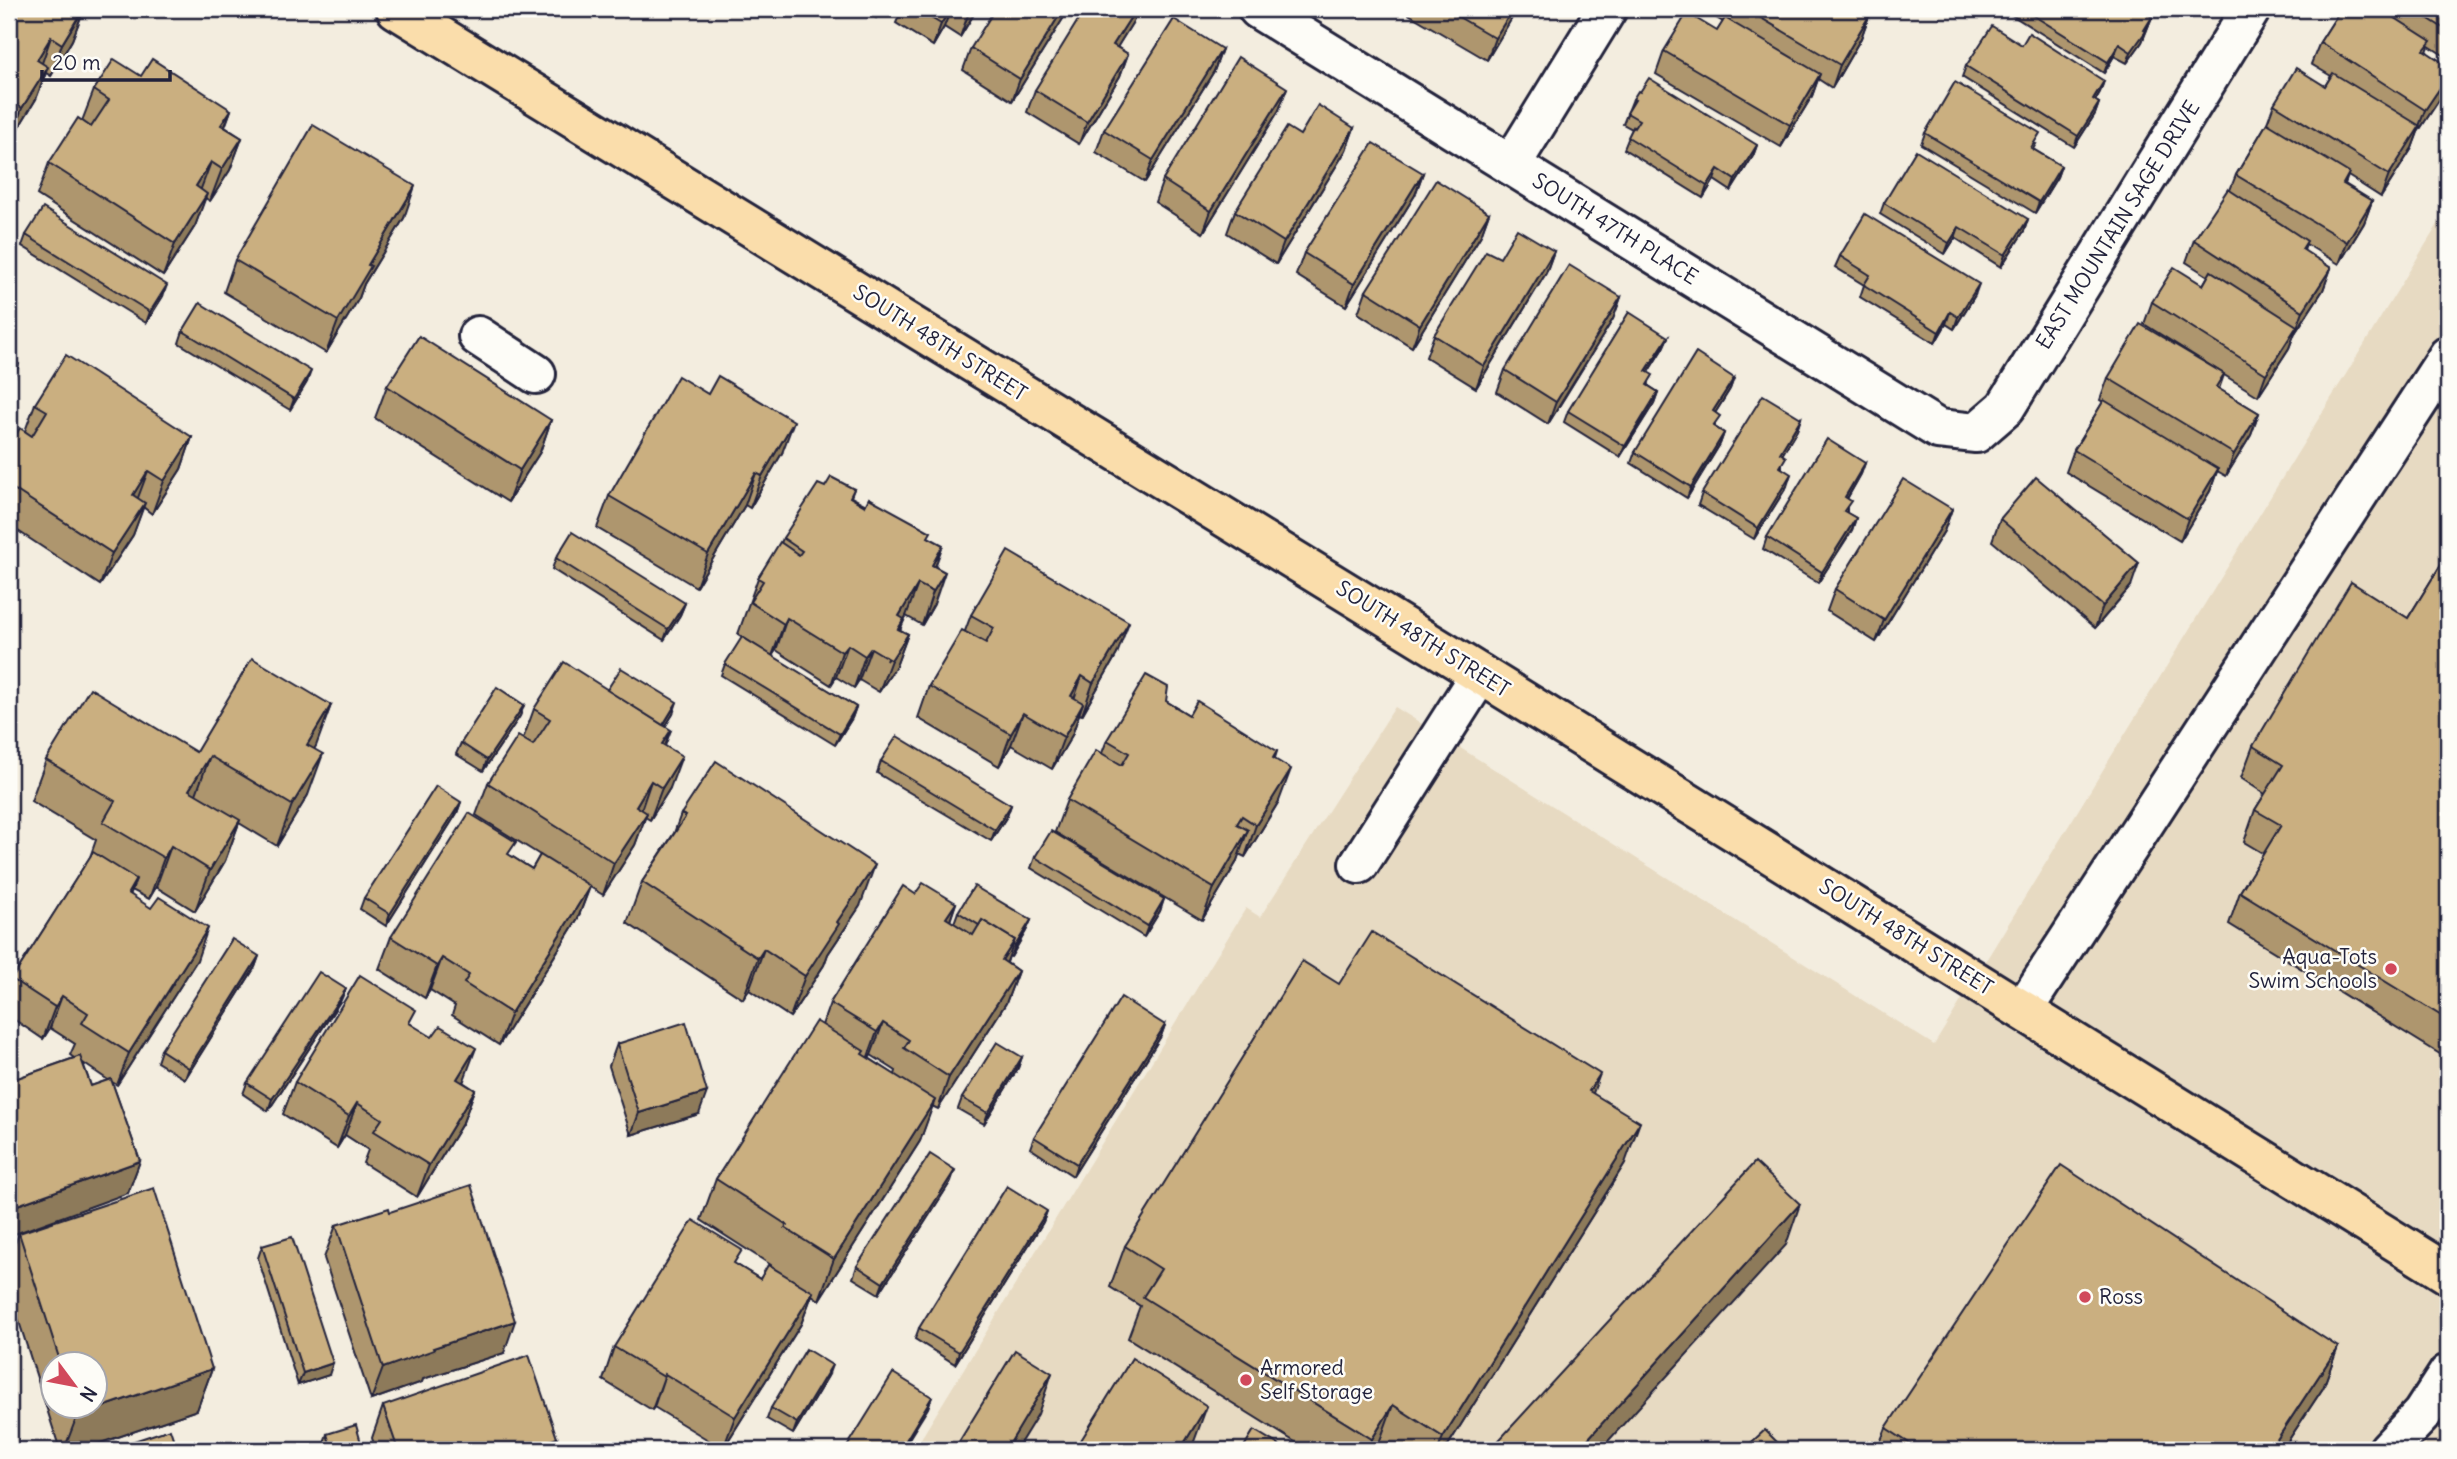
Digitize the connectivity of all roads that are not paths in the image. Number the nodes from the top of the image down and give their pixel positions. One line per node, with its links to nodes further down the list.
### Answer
1 (396, 9): 10 (main road, SOUTH 48TH STREET)
2 (1258, 9): 5 (street, SOUTH 47TH PLACE)
3 (1607, 9): 5 (street)
4 (2251, 9): 9 (street, EAST MOUNTAIN SAGE DRIVE)
5 (1511, 165): 9 (street, SOUTH 47TH PLACE)
6 (478, 337): 8 (street)
7 (2448, 356): 12 (street)
8 (536, 374)
9 (1976, 433)
10 (1480, 674): 11 (street); 12 (main road, SOUTH 48TH STREET)
11 (1359, 864)
12 (2023, 1010): 13 (main road, SOUTH 48TH STREET)
13 (2448, 1274)
14 (2448, 1374): 15 (street)
15 (2388, 1450)

